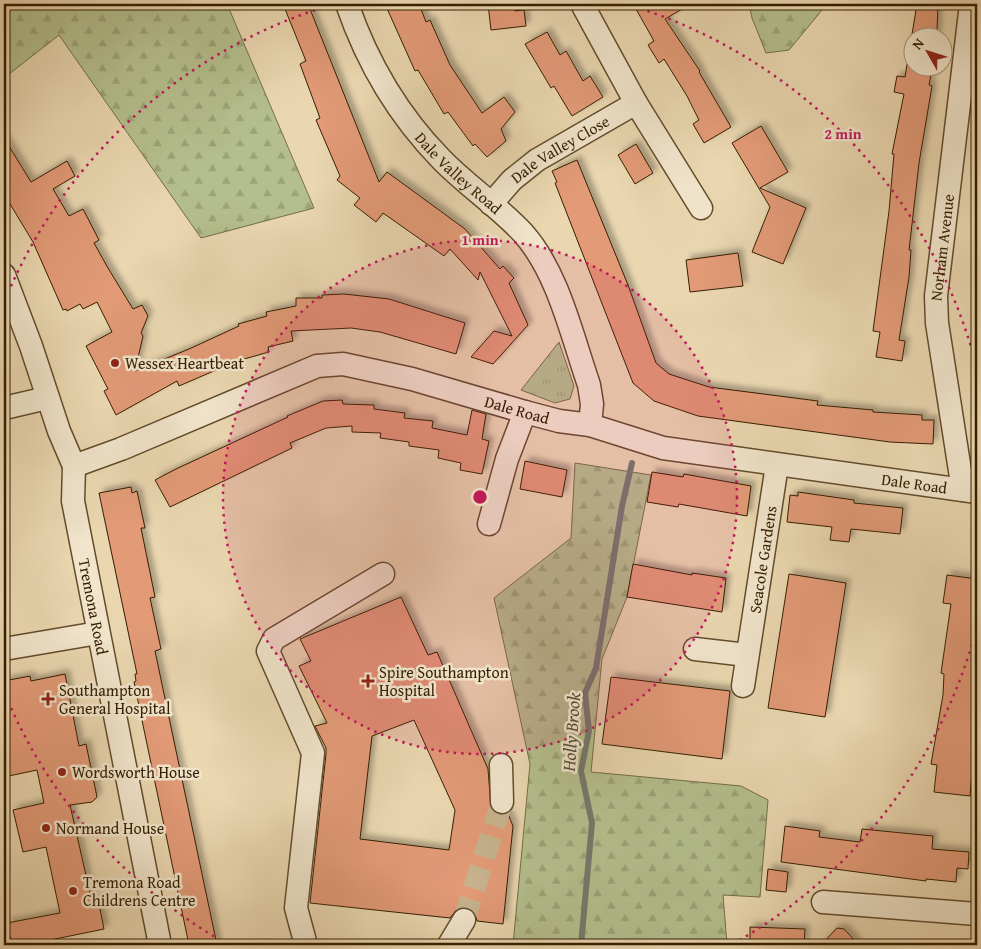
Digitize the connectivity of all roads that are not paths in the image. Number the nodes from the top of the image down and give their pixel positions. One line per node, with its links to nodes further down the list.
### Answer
1 (347, 4): 5 (street, Dale Valley Road)
2 (582, 4): 4 (street)
3 (971, 4): 14 (street, Norham Avenue)
4 (636, 103): 5 (street, Dale Valley Close); 6 (street)
5 (491, 204): 11 (street, Dale Valley Road)
6 (701, 208)
7 (4, 276): 8 (street, Tremona Road)
8 (47, 398): 9 (street); 13 (street, Tremona Road)
9 (4, 408)
10 (525, 412): 11 (street, Dale Road); 13 (street, Dale Road); 15 (street)
11 (590, 425): 12 (street, Dale Road)
12 (778, 465): 14 (street, Dale Road); 20 (street, Seacole Gardens)
13 (74, 466): 17 (street, Tremona Road)
14 (970, 491)
15 (489, 524)
16 (383, 574): 28 (street)
17 (98, 633): 18 (street); 27 (street, Tremona Road)
18 (4, 649)
19 (695, 649): 20 (street)
20 (747, 655): 21 (street, Seacole Gardens)
21 (743, 686)
22 (501, 765): 23 (street)
23 (502, 802)
24 (823, 902): 25 (street)
25 (977, 914)
26 (464, 920): 29 (street)
27 (160, 945)
28 (306, 945)
29 (449, 945)

